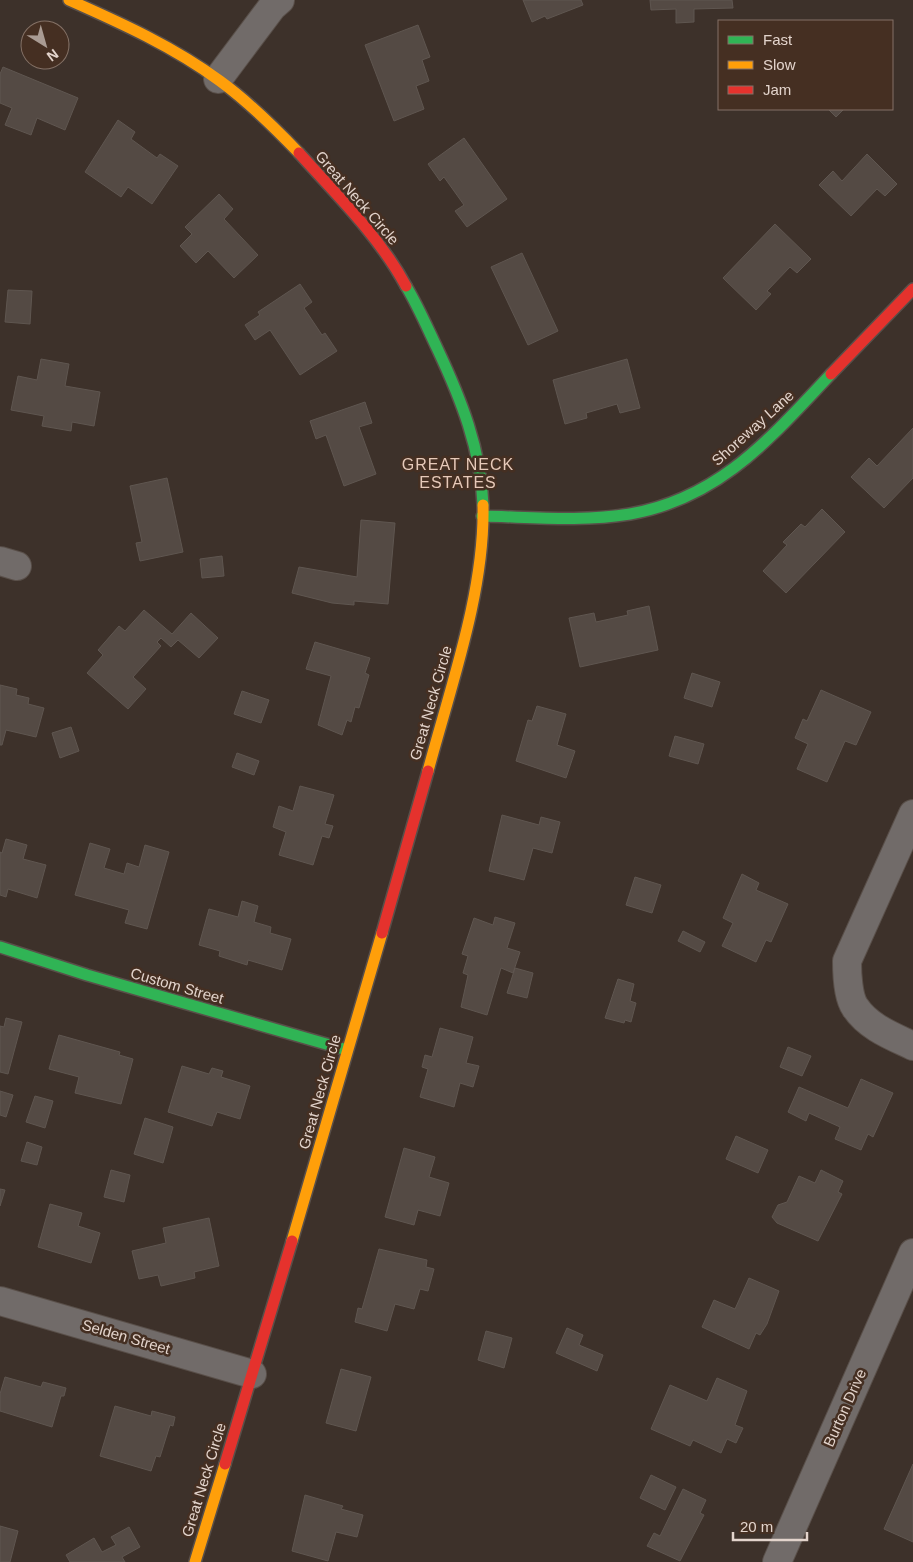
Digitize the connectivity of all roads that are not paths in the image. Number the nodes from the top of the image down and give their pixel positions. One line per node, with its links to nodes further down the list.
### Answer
1 (69, 0): 3 (street, Great Neck Circle)
2 (280, 0): 3 (street)
3 (218, 79): 5 (street, Great Neck Circle)
4 (913, 289): 5 (street, Shoreway Lane)
5 (482, 516): 9 (street, Great Neck Circle)
6 (913, 814): 8 (street)
7 (0, 947): 9 (street, Custom Street)
8 (913, 1046)
9 (348, 1050): 12 (street, Great Neck Circle)
10 (913, 1253): 14 (street, Burton Drive)
11 (0, 1301): 12 (street, Selden Street)
12 (252, 1374): 13 (street, Great Neck Circle)
13 (195, 1562)
14 (777, 1562)

